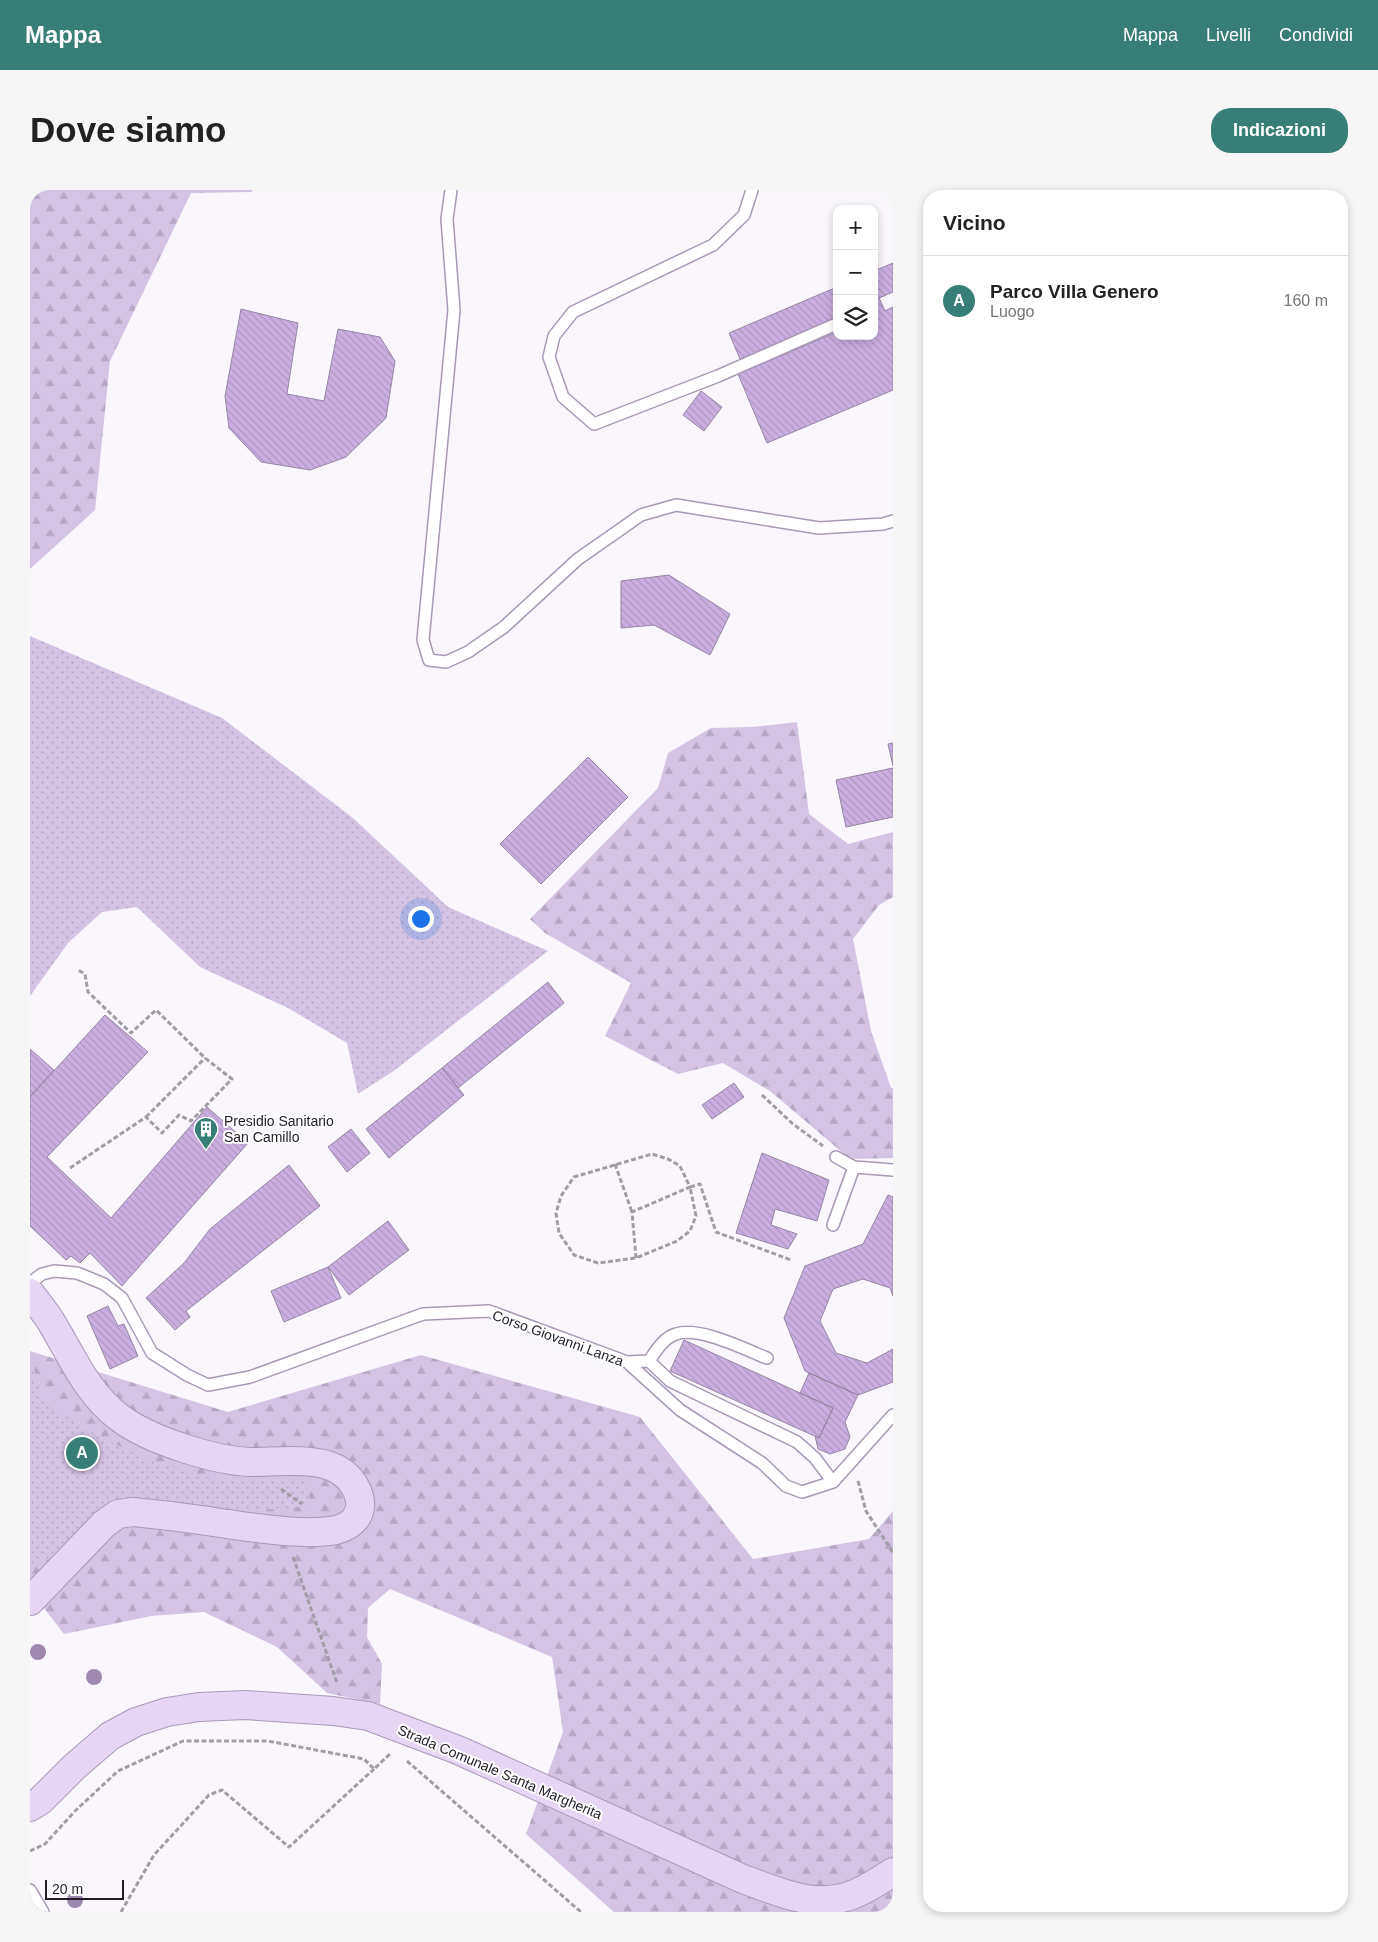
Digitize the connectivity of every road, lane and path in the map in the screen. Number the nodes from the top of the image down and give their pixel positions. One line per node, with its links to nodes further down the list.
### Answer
1 (451, 190): 4 (lane)
2 (752, 190): 3 (lane)
3 (833, 325)
4 (893, 521)
5 (78, 970): 6 (path)
6 (205, 1058): 8 (path); 8 (path)
7 (762, 1095): 9 (path)
8 (146, 1117): 12 (path)
9 (836, 1157): 11 (lane)
10 (615, 1164): 14 (path); 15 (path); 17 (path)
11 (854, 1167): 13 (lane); 16 (lane)
12 (70, 1168)
13 (893, 1170)
14 (690, 1187): 15 (path); 17 (path); 18 (path)
15 (632, 1212): 17 (path)
16 (833, 1225)
17 (636, 1258)
18 (791, 1260)
19 (30, 1282): 23 (lane, Corso Giovanni Lanza)
20 (30, 1293): 26 (street)
21 (767, 1358): 22 (lane)
22 (649, 1361): 23 (lane); 27 (lane)
23 (627, 1362): 27 (lane, Corso Giovanni Lanza)
24 (893, 1415): 25 (lane)
25 (853, 1458): 27 (lane); 30 (path)
26 (260, 1462): 29 (path); 29 (street)
27 (833, 1482)
28 (283, 1531): 29 (street); 31 (street); 32 (path)
29 (314, 1531)
30 (893, 1553)
31 (30, 1601)
32 (337, 1684)
33 (394, 1750): 35 (path)
34 (401, 1756): 42 (path)
35 (374, 1769): 37 (path); 41 (path)
36 (30, 1807): 38 (street, Strada Comunale Santa Margherita)
37 (30, 1851)
38 (893, 1872)
39 (30, 1890): 40 (lane)
40 (44, 1912)
41 (121, 1912)
42 (581, 1912)

